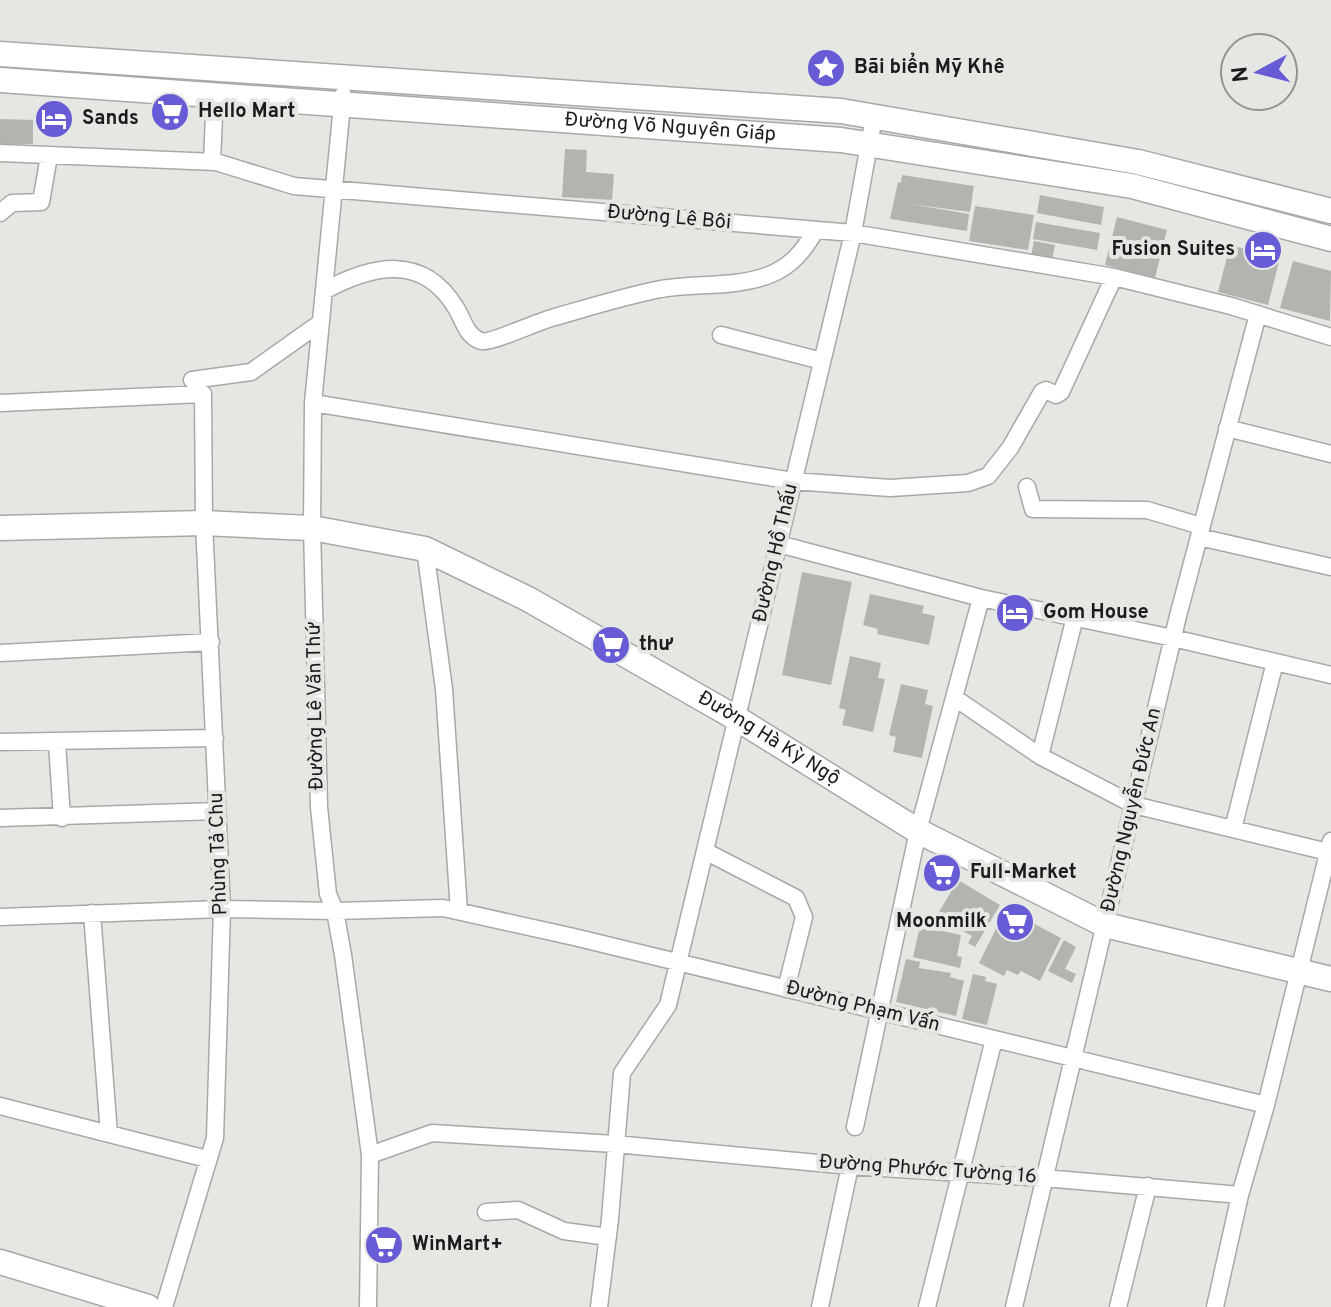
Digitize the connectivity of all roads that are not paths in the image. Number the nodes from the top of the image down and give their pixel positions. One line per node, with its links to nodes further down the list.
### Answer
1 (0, 54): 2 (main road, Đường Võ Nguyên Giáp)
2 (345, 77): 5 (street, Đường Lê Văn Thứ); 6 (main road, Đường Võ Nguyên Giáp)
3 (0, 80): 4 (main road, Đường Võ Nguyên Giáp)
4 (215, 94): 5 (main road, Đường Võ Nguyên Giáp); 10 (street)
5 (342, 103): 7 (main road, Đường Võ Nguyên Giáp); 11 (street, Đường Lê Văn Thứ)
6 (874, 117): 7 (street, Đường Hồ Thấu); 12 (main road, Đường Võ Nguyên Giáp)
7 (870, 144): 15 (street, Đường Hồ Thấu); 16 (main road, Đường Võ Nguyên Giáp)
8 (0, 153): 9 (street, Đường Lê Bôi)
9 (49, 156): 10 (street, Đường Lê Bôi); 13 (street)
10 (212, 162): 11 (street, Đường Lê Bôi)
11 (333, 190): 14 (street, Đường Lê Bôi); 18 (street, Đường Lê Văn Thứ)
12 (1331, 211)
13 (0, 213)
14 (816, 230): 15 (street, Đường Lê Bôi); 18 (street)
15 (853, 233): 17 (street, Đường Lê Bôi); 23 (street, Đường Hồ Thấu)
16 (1331, 239)
17 (1114, 277): 19 (street, Đường Lê Bôi); 29 (street)
18 (324, 291): 20 (street, Đường Lê Văn Thứ)
19 (1258, 314): 22 (street, Đường Lê Bôi); 27 (street, Đường Nguyễn Đức An)
20 (320, 323): 24 (street); 26 (street, Đường Lê Văn Thứ)
21 (721, 335): 23 (street)
22 (1331, 337)
23 (822, 361): 29 (street, Đường Hồ Thấu)
24 (192, 380)
25 (0, 403): 31 (street, Phùng Tả Chu)
26 (313, 403): 29 (street); 33 (street, Đường Lê Văn Thứ)
27 (1227, 428): 28 (street); 34 (street, Đường Nguyễn Đức An)
28 (1331, 454)
29 (793, 481): 35 (street, Đường Hồ Thấu)
30 (1027, 487): 34 (street)
31 (204, 523): 32 (main road, Đường Hà Kỳ Ngộ); 33 (main road, Đường Hà Kỳ Ngộ); 41 (street, Phùng Tả Chu)
32 (0, 528)
33 (312, 528): 36 (main road, Đường Hà Kỳ Ngộ); 60 (street, Đường Lê Văn Thứ)
34 (1200, 532): 37 (street); 40 (street, Đường Nguyễn Đức An)
35 (779, 544): 38 (street); 46 (street, Đường Hồ Thấu)
36 (425, 549): 46 (main road, Đường Hà Kỳ Ngộ); 61 (street)
37 (1331, 567)
38 (981, 598): 39 (street); 45 (street)
39 (1075, 617): 40 (street); 50 (street)
40 (1173, 638): 43 (street); 51 (street, Đường Nguyễn Đức An)
41 (211, 642): 42 (street); 47 (street, Phùng Tả Chu)
42 (0, 653)
43 (1275, 662): 44 (street); 55 (street)
44 (1331, 675)
45 (955, 698): 50 (street); 56 (street)
46 (736, 718): 56 (main road, Đường Hà Kỳ Ngộ); 58 (street, Đường Hồ Thấu)
47 (215, 738): 49 (street); 52 (street, Phùng Tả Chu)
48 (0, 742): 49 (street)
49 (57, 743): 54 (street)
50 (1040, 756): 51 (street)
51 (1134, 805): 55 (street); 64 (street, Đường Nguyễn Đức An)
52 (217, 811): 54 (street); 59 (street, Phùng Tả Chu)
53 (0, 818): 54 (street)
54 (62, 818)
55 (1233, 829): 57 (street)
56 (918, 831): 64 (main road, Đường Hà Kỳ Ngộ); 69 (street)
57 (1330, 846): 66 (street)
58 (705, 851): 65 (street, Đường Hồ Thấu); 68 (street)
59 (222, 909): 60 (street, Đường Phạm Vấn); 62 (street); 78 (street, Phùng Tả Chu)
60 (335, 911): 61 (street, Đường Phạm Vấn); 77 (street, Đường Lê Văn Thứ)
61 (459, 911): 65 (street, Đường Phạm Vấn)
62 (92, 913): 63 (street); 75 (street)
63 (0, 917)
64 (1105, 925): 66 (main road, Đường Hà Kỳ Ngộ); 71 (street, Đường Nguyễn Đức An)
65 (678, 962): 68 (street, Đường Phạm Vấn); 76 (street, Đường Hồ Thấu)
66 (1299, 972): 67 (main road, Đường Hà Kỳ Ngộ); 72 (street)
67 (1331, 979)
68 (786, 989): 69 (street, Đường Phạm Vấn)
69 (880, 1011): 70 (street, Đường Phạm Vấn); 74 (street)
70 (994, 1039): 71 (street, Đường Phạm Vấn); 80 (street)
71 (1073, 1058): 72 (street, Đường Phạm Vấn); 81 (street, Đường Nguyễn Đức An)
72 (1266, 1105): 83 (street)
73 (0, 1106): 75 (street)
74 (855, 1127)
75 (109, 1134): 78 (street)
76 (615, 1144): 77 (street, Đường Phước Tường 16); 79 (street, Đường Phước Tường 16); 85 (street, Đường Hồ Thấu)
77 (370, 1155): 88 (street, Đường Lê Văn Thứ)
78 (207, 1159): 87 (street, Phùng Tả Chu)
79 (850, 1166): 80 (street, Đường Phước Tường 16); 90 (street)
80 (960, 1174): 81 (street, Đường Phước Tường 16); 91 (street)
81 (1044, 1178): 82 (street, Đường Phước Tường 16); 92 (street, Đường Nguyễn Đức An)
82 (1148, 1186): 83 (street, Đường Phước Tường 16); 93 (street)
83 (1240, 1195): 94 (street)
84 (486, 1212): 85 (street)
85 (608, 1237): 89 (street, Đường Hồ Thấu)
86 (0, 1262): 87 (main road)
87 (149, 1307)
88 (368, 1307)
89 (599, 1307)
90 (820, 1307)
91 (927, 1307)
92 (1014, 1307)
93 (1118, 1307)
94 (1215, 1307)

